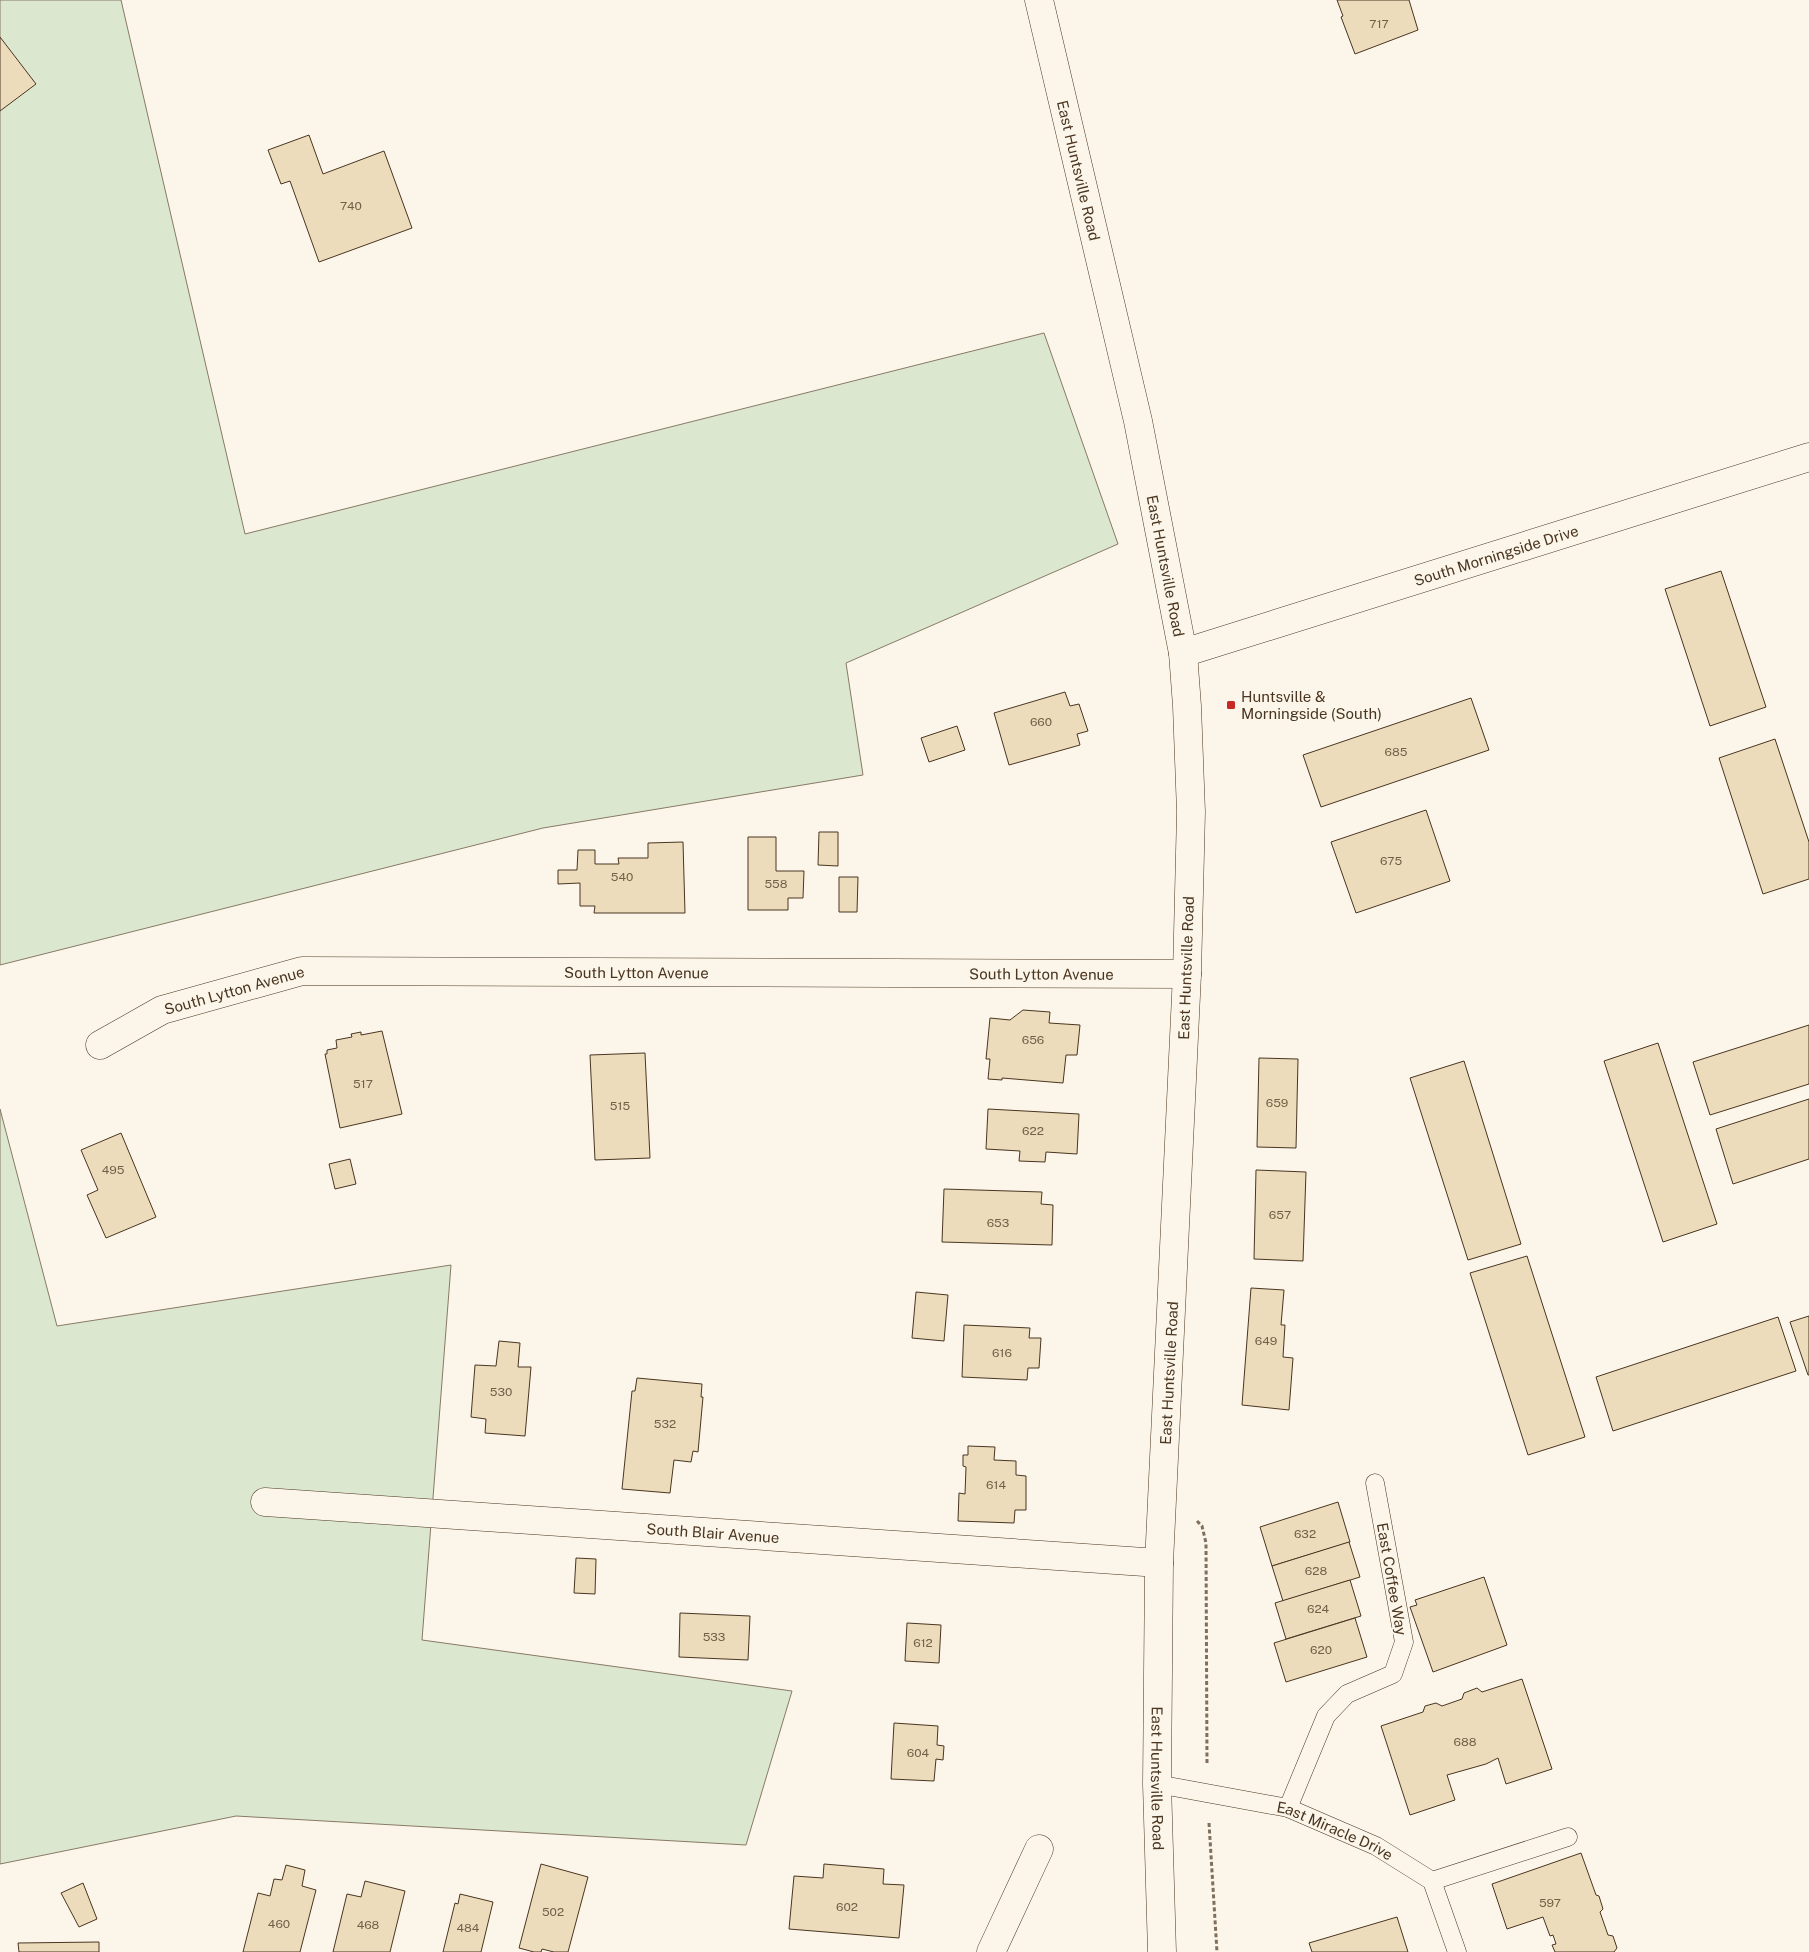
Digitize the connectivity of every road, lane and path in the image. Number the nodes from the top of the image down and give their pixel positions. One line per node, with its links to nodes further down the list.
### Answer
1 (1039, 0): 3 (street, East Huntsville Road)
2 (1809, 457): 3 (street, South Morningside Drive)
3 (1183, 653): 4 (street, East Huntsville Road)
4 (1187, 974): 5 (street, South Lytton Avenue); 7 (street, East Huntsville Road)
5 (100, 1045)
6 (1375, 1483): 12 (lane, East Coffee Way)
7 (1163, 1493): 9 (street, East Huntsville Road); 11 (path)
8 (265, 1502): 9 (street, South Blair Avenue)
9 (1159, 1563): 10 (street, East Huntsville Road)
10 (1157, 1784): 11 (lane, East Miracle Drive); 17 (street, East Huntsville Road)
11 (1207, 1794): 12 (lane, East Miracle Drive); 18 (path)
12 (1288, 1808): 15 (lane, East Miracle Drive)
13 (1568, 1837): 15 (lane)
14 (1039, 1849): 16 (street)
15 (1432, 1881): 19 (lane)
16 (992, 1952)
17 (1162, 1952)
18 (1217, 1952)
19 (1457, 1952)

